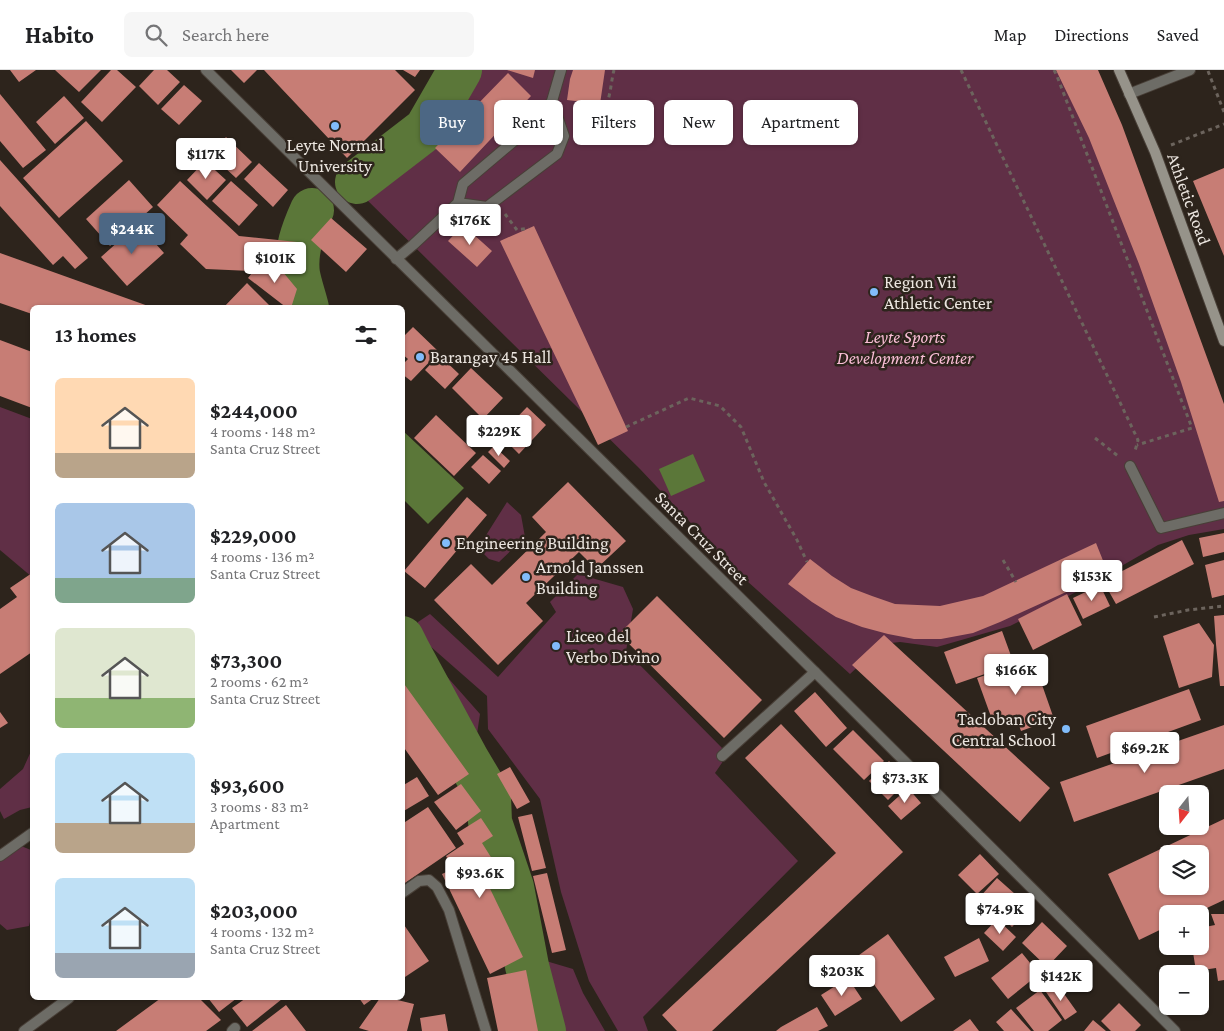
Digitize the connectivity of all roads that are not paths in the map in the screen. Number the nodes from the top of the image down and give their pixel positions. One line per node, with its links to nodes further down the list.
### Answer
1 (206, 70): 10 (street, Santa Cruz Street)
2 (560, 70): 6 (street)
3 (1119, 70): 5 (street, Athletic Road)
4 (1190, 70): 5 (street)
5 (1130, 94): 11 (street, Athletic Road)
6 (552, 100)
7 (508, 145): 9 (street)
8 (560, 145): 9 (street)
9 (458, 203): 10 (street)
10 (396, 259): 14 (street, Santa Cruz Street)
11 (1224, 341)
12 (1130, 466): 13 (street)
13 (1224, 513)
14 (815, 672): 15 (street); 22 (street, Santa Cruz Street)
15 (722, 756)
16 (30, 834): 17 (street)
17 (0, 856)
18 (405, 891): 21 (street)
19 (66, 1000): 20 (street)
20 (24, 1031)
21 (486, 1031)
22 (1175, 1031)

